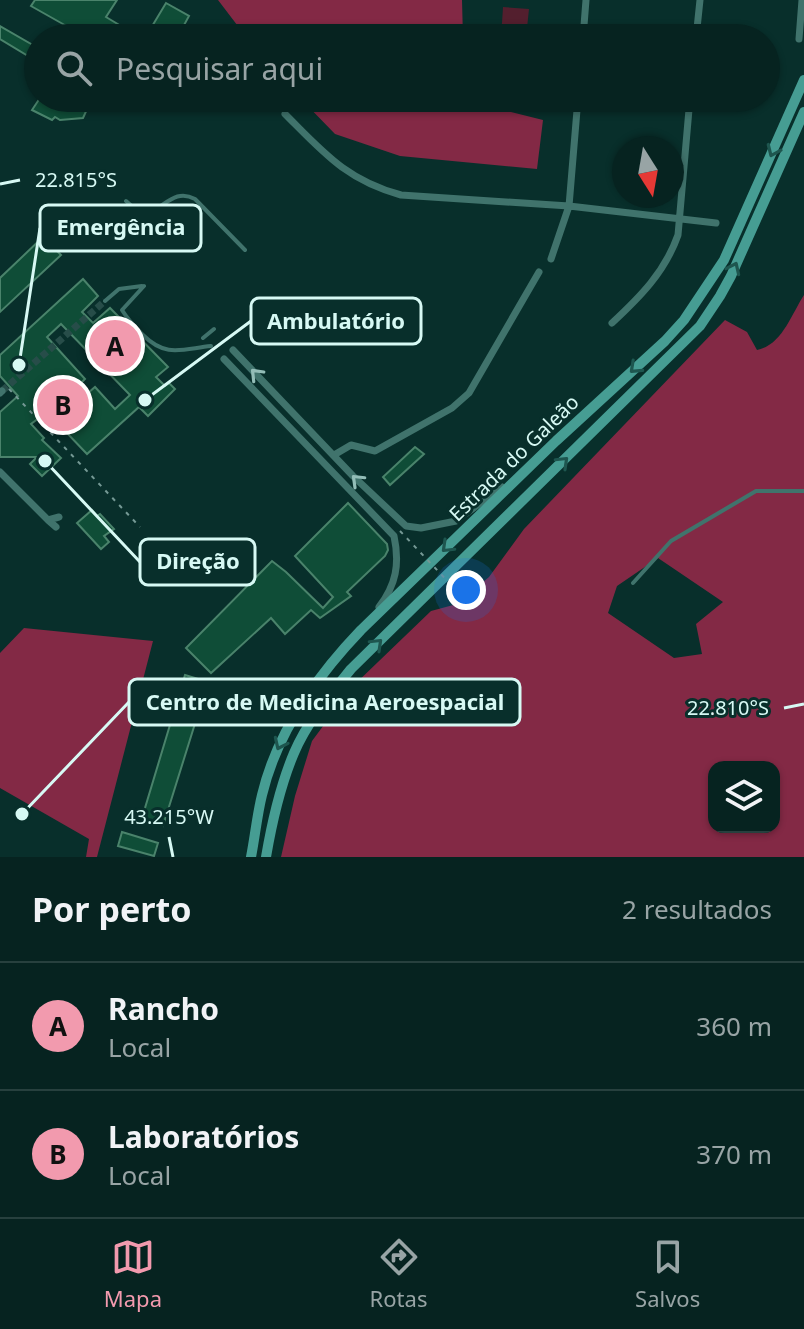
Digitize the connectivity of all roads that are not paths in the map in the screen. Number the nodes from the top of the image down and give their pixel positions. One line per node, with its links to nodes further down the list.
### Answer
1 (586, 0): 4 (street)
2 (700, 0): 5 (street)
3 (802, 0): 6 (street)
4 (584, 24)
5 (697, 24)
6 (799, 39)
7 (804, 80): 26 (main road, Estrada do Galeão, one-way to 26)
8 (577, 112): 13 (street)
9 (689, 112): 14 (street)
10 (804, 112): 36 (main road, Estrada do Galeão, one-way to 10)
11 (285, 114): 13 (street)
12 (126, 201): 16 (lane)
13 (569, 206): 14 (street); 17 (street)
14 (678, 217): 15 (street); 20 (street)
15 (716, 223)
16 (245, 250)
17 (551, 259)
18 (539, 272): 27 (street)
19 (105, 301): 23 (lane)
20 (612, 323)
21 (214, 329): 22 (lane)
22 (203, 338)
23 (211, 346)
24 (233, 350): 27 (street, one-way to 24)
25 (224, 359): 34 (street)
26 (556, 441): 27 (street, one-way to 27); 34 (main road, Estrada do Galeão, one-way to 34)
27 (334, 455)
28 (0, 472): 31 (street)
29 (804, 491): 33 (lane)
30 (59, 517): 31 (street)
31 (48, 520): 32 (street)
32 (56, 527)
33 (633, 583)
34 (361, 630): 35 (main road, Estrada do Galeão, one-way to 35)
35 (251, 857)
36 (266, 857)

